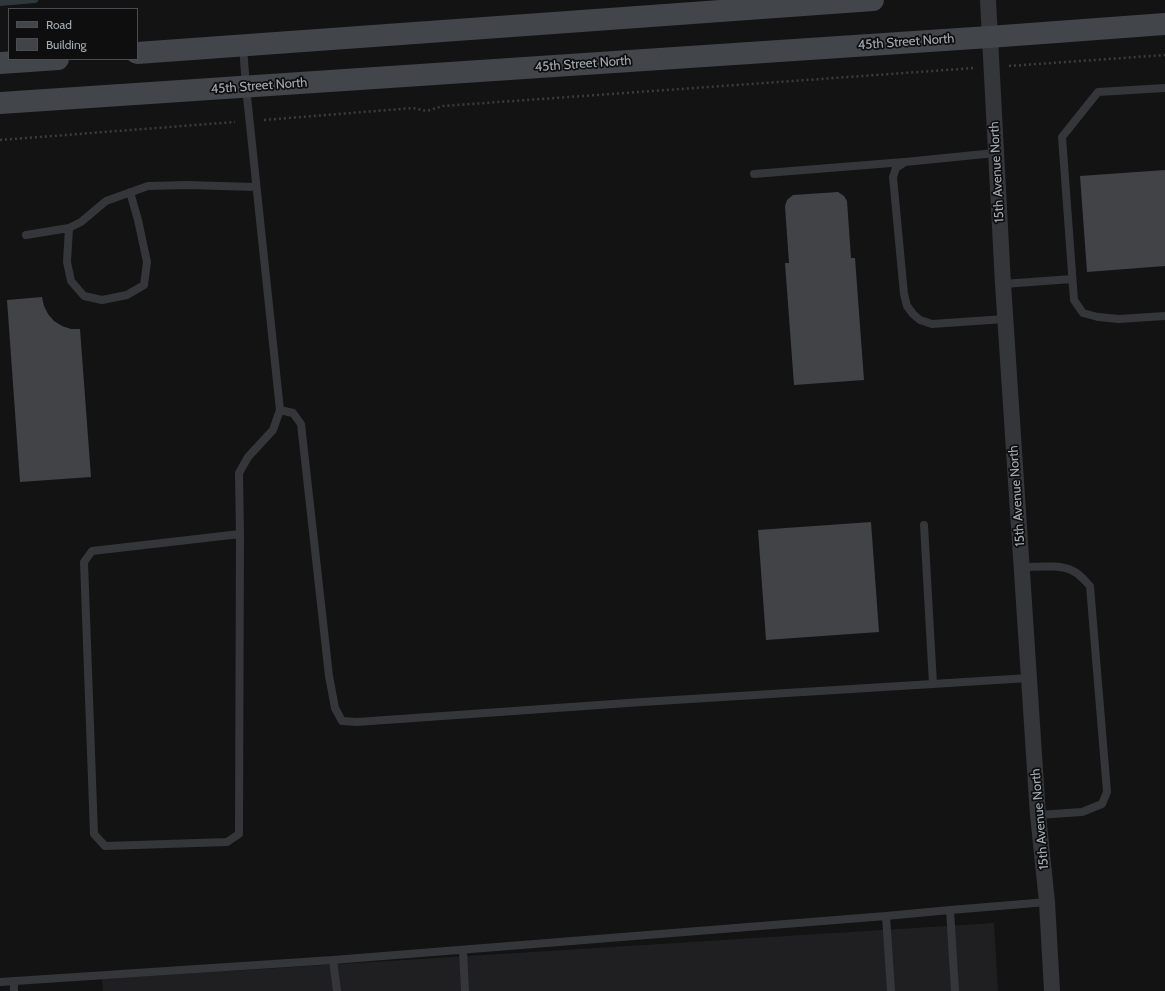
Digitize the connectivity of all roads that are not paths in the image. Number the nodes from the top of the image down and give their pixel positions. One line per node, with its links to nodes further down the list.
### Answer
1 (873, 0): 5 (main road)
2 (988, 0): 4 (street, 15th Avenue North)
3 (1165, 24): 4 (main road, 45th Street North)
4 (989, 36): 9 (main road, 45th Street North); 12 (street, 15th Avenue North)
5 (243, 45): 6 (main road); 9 (lane)
6 (138, 53)
7 (44, 60): 8 (main road)
8 (0, 63)
9 (246, 87): 11 (main road, 45th Street North); 15 (lane)
10 (1165, 88): 19 (lane)
11 (0, 103)
12 (996, 153): 13 (lane); 20 (street, 15th Avenue North)
13 (905, 162): 14 (lane); 22 (lane)
14 (754, 174)
15 (256, 187): 16 (lane); 23 (lane)
16 (130, 192): 17 (lane); 17 (lane)
17 (69, 228): 18 (lane)
18 (26, 235)
19 (1072, 280): 20 (lane); 21 (lane)
20 (1003, 284): 22 (street, 15th Avenue North)
21 (1165, 316)
22 (1006, 319): 26 (street, 15th Avenue North)
23 (280, 410): 25 (lane); 28 (lane)
24 (924, 525): 28 (lane)
25 (240, 534): 25 (lane)
26 (1022, 567): 27 (street, 15th Avenue North); 29 (lane)
27 (1029, 678): 28 (lane); 29 (street, 15th Avenue North)
28 (933, 684)
29 (1038, 815): 30 (street, 15th Avenue North)
30 (1047, 902): 31 (lane); 42 (street, 15th Avenue North)
31 (950, 910): 32 (lane); 41 (lane)
32 (886, 916): 33 (lane); 40 (lane)
33 (463, 950): 34 (lane); 39 (lane)
34 (333, 960): 35 (lane); 38 (lane)
35 (14, 981): 36 (lane); 37 (lane)
36 (0, 982)
37 (14, 991)
38 (337, 991)
39 (465, 991)
40 (891, 991)
41 (955, 991)
42 (1052, 991)

